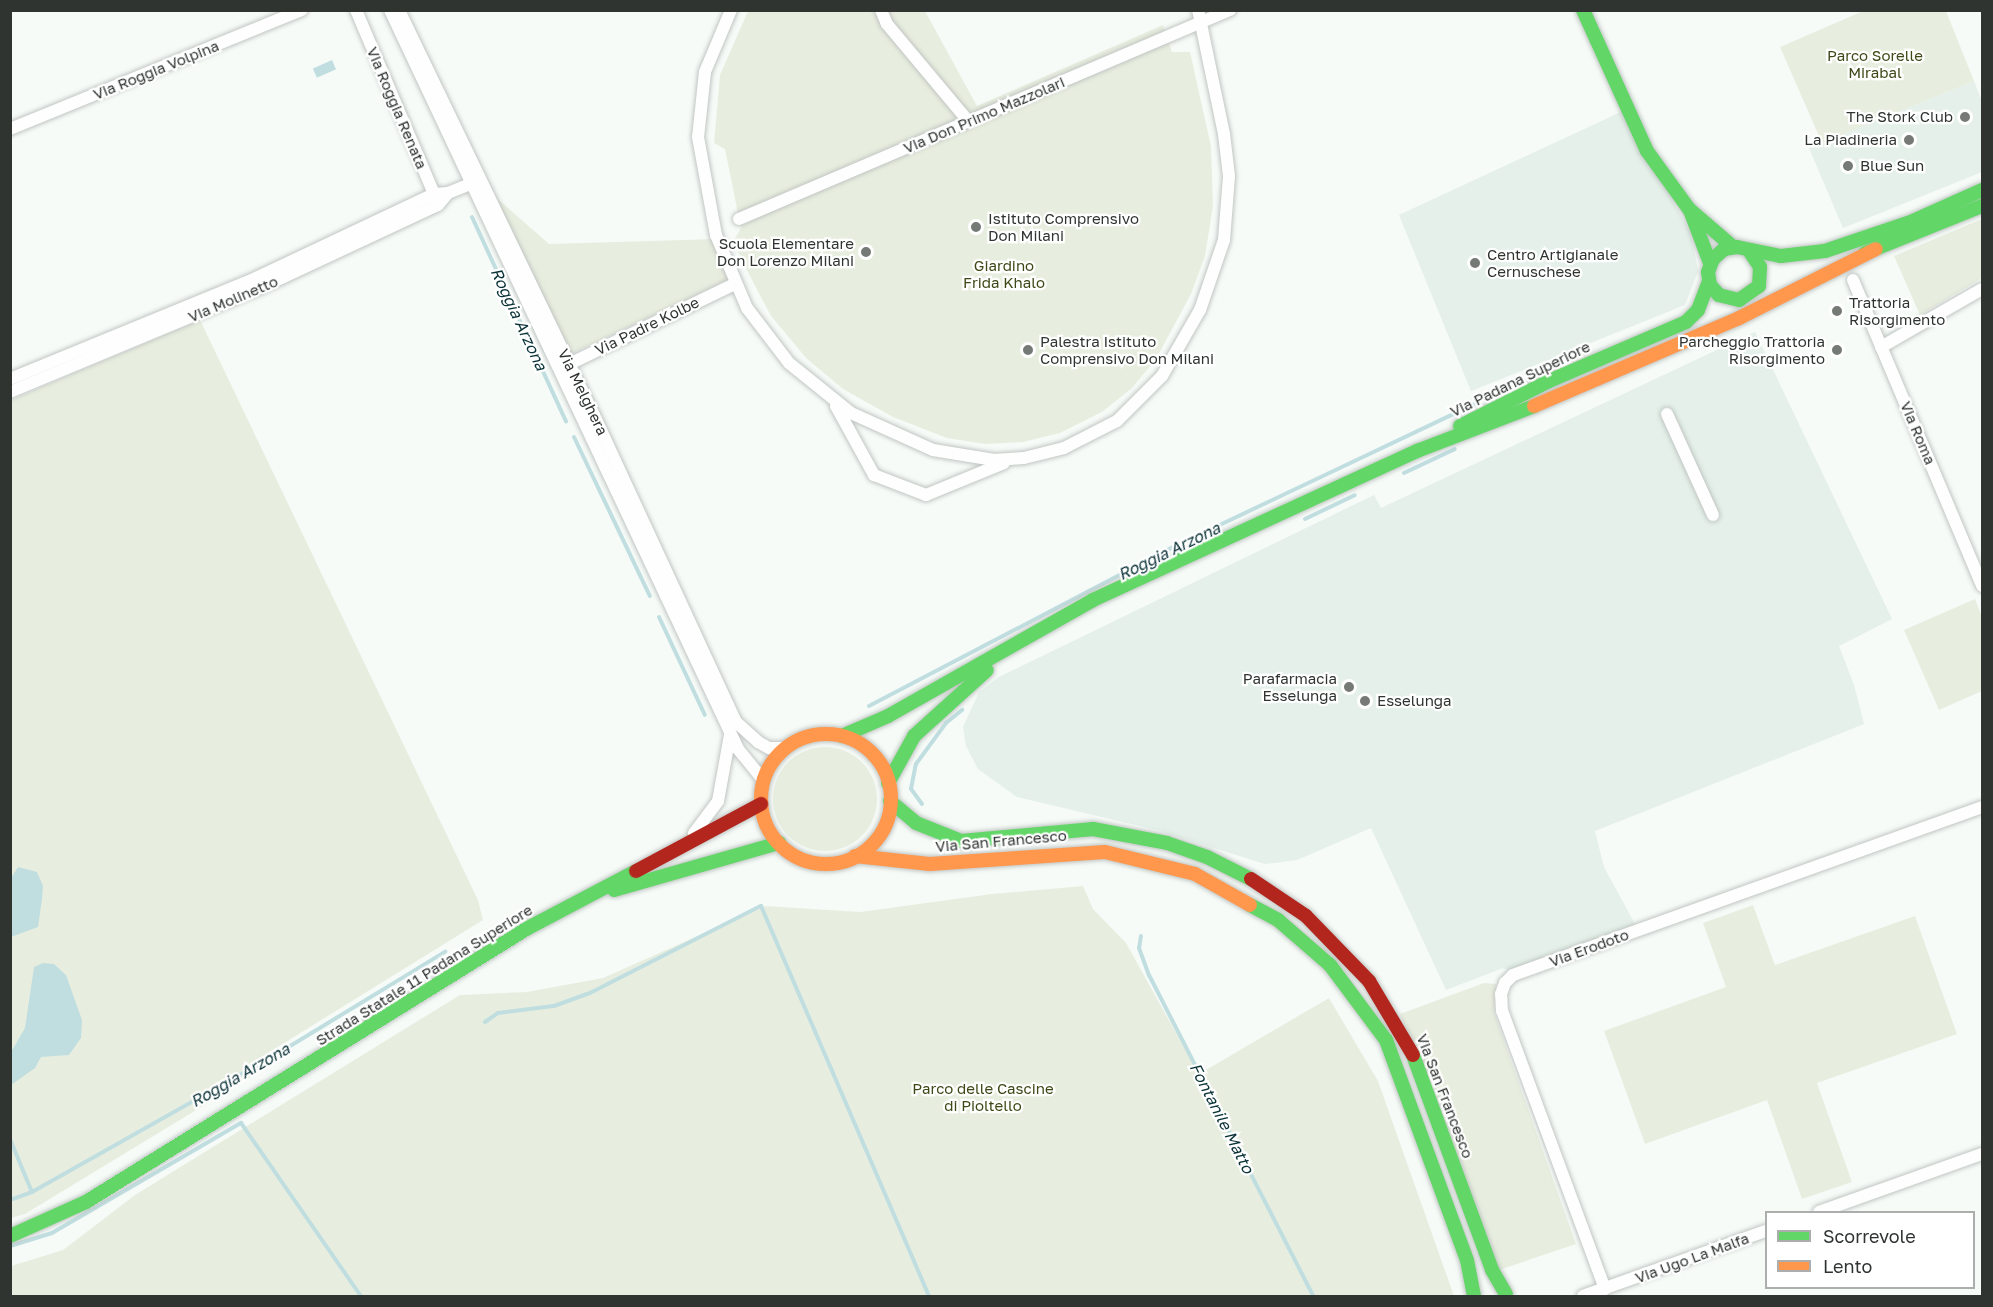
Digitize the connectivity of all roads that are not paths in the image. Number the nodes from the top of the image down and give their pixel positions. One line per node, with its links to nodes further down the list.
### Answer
1 (302, 10): 11 (street, Via Roggia Volpina)
2 (356, 10): 14 (street, Via Roggia Renata)
3 (390, 10): 12 (street, Via Melghera)
4 (399, 10): 12 (street, Via Melghera)
5 (731, 10): 24 (street)
6 (881, 10): 10 (street)
7 (1230, 10): 9 (street, Via Don Primo Mazzolari)
8 (1583, 10): 16 (main road)
9 (1200, 16): 10 (street, Via Don Primo Mazzolari); 36 (street)
10 (969, 121): 17 (street, Via Don Primo Mazzolari)
11 (10, 129)
12 (476, 181): 14 (street, Via Molinetto); 30 (street, Via Melghera)
13 (1983, 189): 20 (main road)
14 (436, 200): 31 (street, Via Molinetto); 32 (street, Via Molinetto)
15 (1983, 206): 19 (main road)
16 (1689, 208): 18 (main road); 21 (main road)
17 (739, 219)
18 (1733, 247): 20 (main road); 21 (main road)
19 (1876, 249): 26 (main road); 29 (main road)
20 (1750, 252): 26 (main road)
21 (1710, 263): 23 (main road, Via Padana Superiore)
22 (1853, 280): 28 (street, Via Roma)
23 (1709, 281): 27 (main road); 35 (main road, Via Padana Superiore)
24 (735, 284): 30 (street, Via Padre Kolbe); 33 (street)
25 (1983, 289): 28 (street)
26 (1755, 291): 27 (main road)
27 (1735, 300): 29 (main road)
28 (1881, 347): 38 (street, Via Roma)
29 (1657, 353): 35 (main road, Via Padana Superiore)
30 (564, 366): 40 (street, Via Melghera); 42 (street, Via Melghera)
31 (10, 379)
32 (10, 392)
33 (834, 402): 36 (street); 36 (street)
34 (1667, 414): 37 (street)
35 (1417, 451): 39 (main road)
36 (1014, 459)
37 (1713, 515)
38 (1983, 586)
39 (1024, 639): 41 (main road); 44 (main road)
40 (728, 725): 43 (street, Via Melghera); 49 (street, Via Melghera)
41 (843, 736): 42 (main road); 44 (main road)
42 (786, 748): 43 (main road)
43 (764, 781): 46 (main road)
44 (888, 783): 45 (main road)
45 (890, 801): 50 (main road); 57 (main road, Via San Francesco)
46 (761, 804): 48 (main road); 49 (main road, Strada Statale 11 Padana Superiore)
47 (1983, 807): 56 (street, Via Erodoto)
48 (779, 843): 50 (main road); 51 (main road, Strada Statale 11 Padana Superiore)
49 (683, 844): 51 (main road, Strada Statale 11 Padana Superiore)
50 (855, 856): 58 (main road, Via San Francesco)
51 (574, 902): 55 (main road, Strada Statale 11 Padana Superiore)
52 (1983, 1154): 53 (street)
53 (1822, 1211)
54 (1765, 1232): 56 (street, Via Ugo La Malfa)
55 (10, 1236)
56 (1605, 1289): 60 (street, Via Ugo La Malfa)
57 (1511, 1295): 59 (main road)
58 (1474, 1296)
59 (1489, 1296)
60 (1583, 1296)

